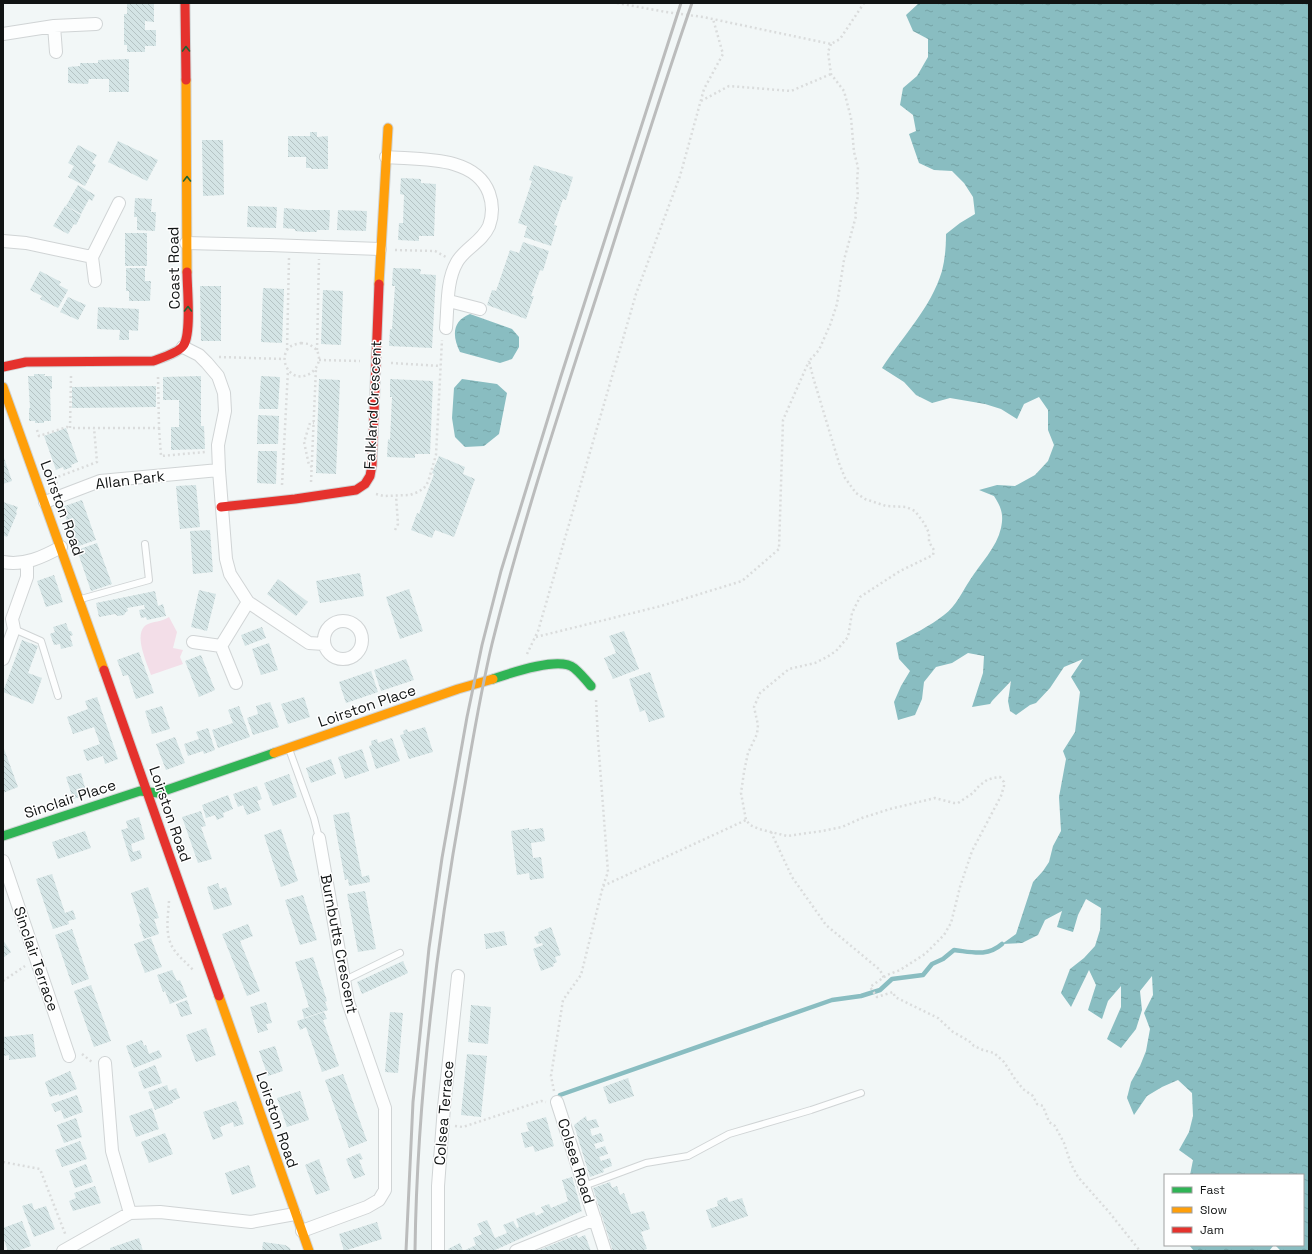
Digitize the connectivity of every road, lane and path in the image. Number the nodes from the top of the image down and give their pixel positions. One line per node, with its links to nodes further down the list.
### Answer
1 (185, 3): 16 (street, Coast Road, one-way to 1)
2 (617, 3): 4 (path)
3 (864, 3): 8 (path)
4 (713, 19): 8 (path); 11 (path)
5 (96, 24): 6 (street)
6 (54, 26): 7 (street); 9 (street)
7 (3, 34)
8 (831, 44): 10 (path)
9 (56, 52)
10 (831, 74): 11 (path); 32 (path)
11 (701, 102): 61 (path)
12 (388, 128): 13 (street, Falkland Crescent)
13 (386, 157): 19 (street, Falkland Crescent); 21 (street)
14 (119, 203): 20 (street)
15 (3, 241): 20 (street)
16 (186, 243): 17 (street); 26 (street, Coast Road, one-way to 16)
17 (290, 245): 18 (street); 27 (path)
18 (320, 246): 19 (street); 28 (path)
19 (380, 249): 21 (path); 47 (street, Falkland Crescent)
20 (92, 257): 22 (street)
21 (456, 263): 23 (street)
22 (95, 281)
23 (448, 300): 24 (street); 25 (street)
24 (480, 309)
25 (446, 328): 50 (path)
26 (183, 347): 30 (street); 33 (street)
27 (287, 350): 28 (path); 29 (path)
28 (317, 350): 35 (path)
29 (284, 359): 33 (path); 36 (path)
30 (158, 360): 31 (street); 41 (path)
31 (71, 361): 34 (street); 39 (path)
32 (809, 361): 61 (path); 72 (path)
33 (207, 362): 43 (street)
34 (3, 368)
35 (316, 368): 36 (path); 38 (path)
36 (288, 370): 48 (path)
37 (3, 387): 42 (street, Loirston Road)
38 (314, 423): 44 (path); 44 (path)
39 (70, 428): 40 (path); 42 (path)
40 (94, 428): 41 (path); 49 (path)
41 (159, 428): 43 (path)
42 (19, 430): 51 (street, Loirston Road)
43 (218, 451): 45 (street)
44 (312, 467): 46 (path)
45 (219, 470): 49 (street, Allan Park); 52 (street)
46 (311, 482)
47 (365, 484): 50 (path); 52 (street, Falkland Crescent)
48 (282, 486)
49 (60, 496): 51 (street, Allan Park)
50 (396, 496): 53 (path)
51 (45, 502): 55 (street, Loirston Road)
52 (221, 507): 59 (street)
53 (395, 530)
54 (145, 544): 58 (lane)
55 (61, 547): 57 (street); 58 (street, Loirston Road)
56 (3, 562): 57 (street)
57 (27, 562): 60 (street)
58 (79, 600): 71 (street, Loirston Road)
59 (248, 602): 63 (street); 64 (street)
60 (14, 629): 65 (street); 69 (lane)
61 (535, 637): 66 (path)
62 (193, 642): 64 (street)
63 (324, 644)
64 (221, 646): 67 (street)
65 (3, 659)
66 (519, 671): 68 (street, Loirston Place); 70 (street, Loirston Place)
67 (236, 683)
68 (591, 686): 77 (path)
69 (58, 696)
70 (288, 748): 71 (street, Loirston Place); 75 (lane)
71 (147, 791): 74 (street, Sinclair Place); 94 (street, Loirston Road)
72 (746, 820): 73 (path); 77 (path)
73 (771, 832): 83 (path); 83 (path)
74 (3, 836)
75 (319, 838): 84 (street, Burnbutts Crescent)
76 (3, 861): 80 (street, Sinclair Terrace)
77 (603, 886): 89 (path)
78 (169, 900): 81 (path)
79 (400, 953): 84 (lane)
80 (36, 960): 85 (path); 86 (street, Sinclair Terrace)
81 (197, 974)
82 (458, 976): 90 (street, Colsea Terrace)
83 (884, 978): 102 (path)
84 (344, 980): 96 (street, Burnbutts Crescent)
85 (3, 981)
86 (69, 1056): 87 (path)
87 (105, 1063): 93 (street)
88 (862, 1093): 92 (lane)
89 (557, 1102): 90 (path); 92 (street, Colsea Road)
90 (442, 1124): 99 (street, Colsea Terrace)
91 (3, 1162): 97 (path)
92 (584, 1186): 95 (street, Colsea Road)
93 (130, 1213): 94 (street); 97 (street)
94 (295, 1214): 96 (street, Loirston Road)
95 (595, 1220): 100 (street, Colsea Road); 101 (street, Colsea Road)
96 (302, 1230): 98 (street, Loirston Road)
97 (67, 1249)
98 (309, 1251)
99 (438, 1251)
100 (516, 1251)
101 (605, 1251)
102 (1140, 1251)

